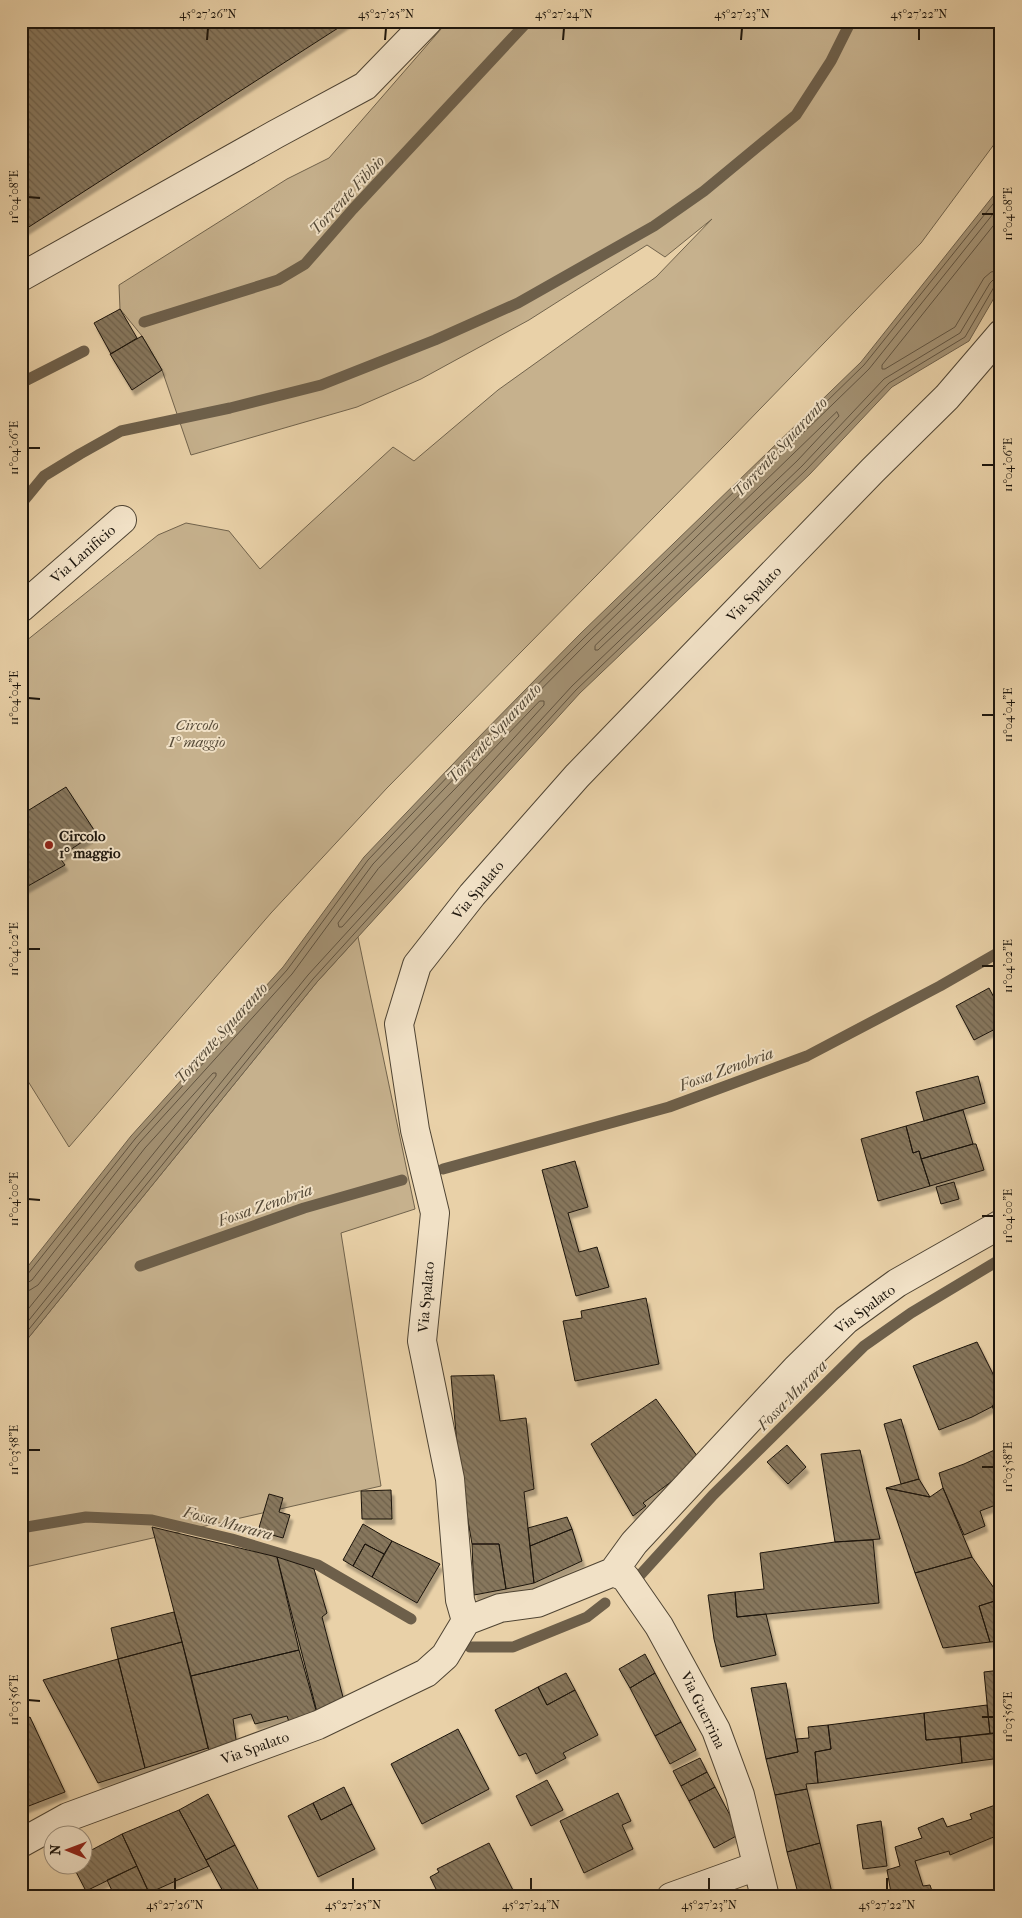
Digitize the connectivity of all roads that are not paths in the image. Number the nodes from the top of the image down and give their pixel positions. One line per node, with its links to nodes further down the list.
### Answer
1 (428, 21): 2 (street)
2 (21, 277)
3 (1001, 334): 8 (street, Via Spalato)
4 (122, 520): 5 (street, Via Lanificio)
5 (21, 608)
6 (1001, 1224): 7 (street, Via Spalato)
7 (613, 1572): 8 (street); 10 (street, Via Guerrina)
8 (464, 1624): 9 (street, Via Spalato)
9 (21, 1843)
10 (757, 1866): 11 (street); 12 (street, Via Guerrina)
11 (671, 1897)
12 (765, 1897)

